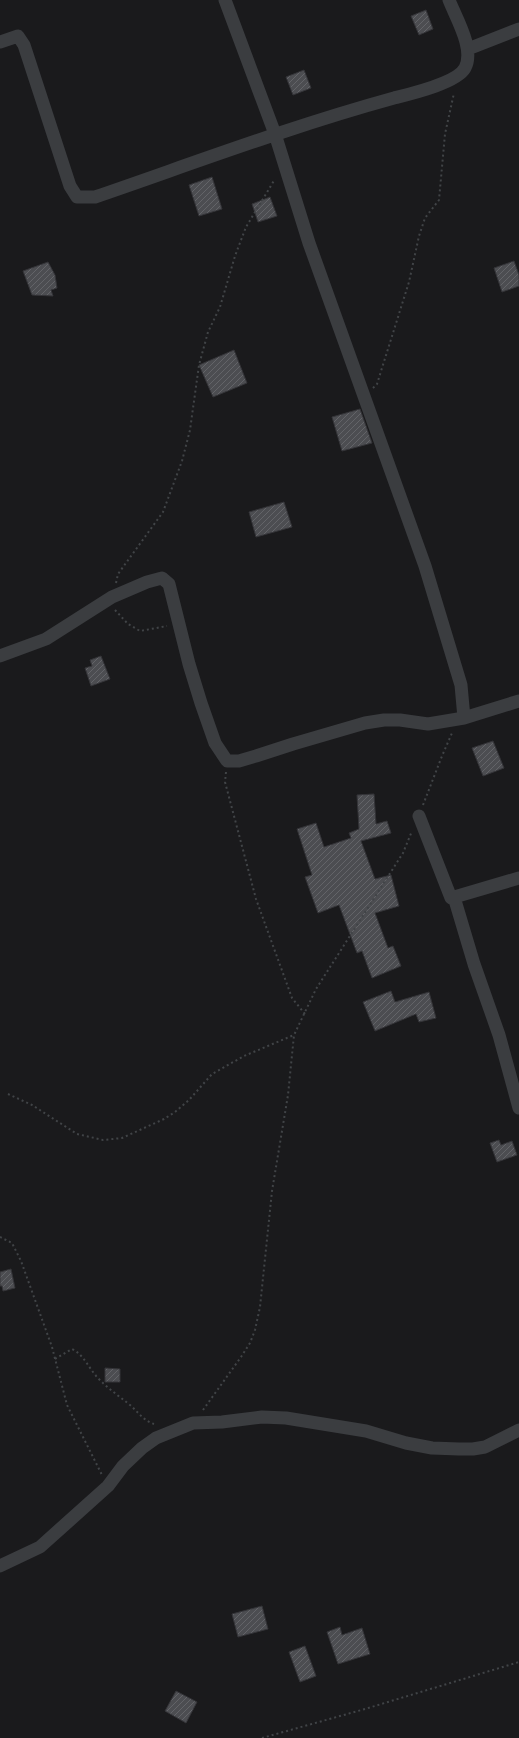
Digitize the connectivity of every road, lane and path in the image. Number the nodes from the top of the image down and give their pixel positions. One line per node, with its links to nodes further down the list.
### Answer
1 (225, 0): 7 (street)
2 (449, 0): 5 (street)
3 (519, 29): 5 (street)
4 (0, 42): 7 (street)
5 (468, 49): 6 (street)
6 (458, 76): 7 (street); 9 (path)
7 (275, 134): 8 (street)
8 (284, 163): 9 (street); 10 (path)
9 (365, 398): 14 (street)
10 (107, 600): 11 (path); 11 (street); 12 (street)
11 (181, 630): 15 (street)
12 (0, 656)
13 (519, 701): 14 (street)
14 (460, 719): 15 (street); 16 (path)
15 (227, 762): 19 (path)
16 (419, 816): 18 (street); 19 (path)
17 (519, 878): 18 (street)
18 (454, 898): 22 (street)
19 (305, 1014): 20 (path)
20 (294, 1035): 21 (path); 25 (path)
21 (8, 1094)
22 (519, 1108)
23 (0, 1237): 24 (path)
24 (55, 1359): 26 (path); 28 (path)
25 (193, 1423): 27 (street); 28 (street)
26 (155, 1425)
27 (519, 1430)
28 (108, 1486): 29 (street)
29 (0, 1566)
30 (519, 1662): 31 (path)
31 (262, 1738)

